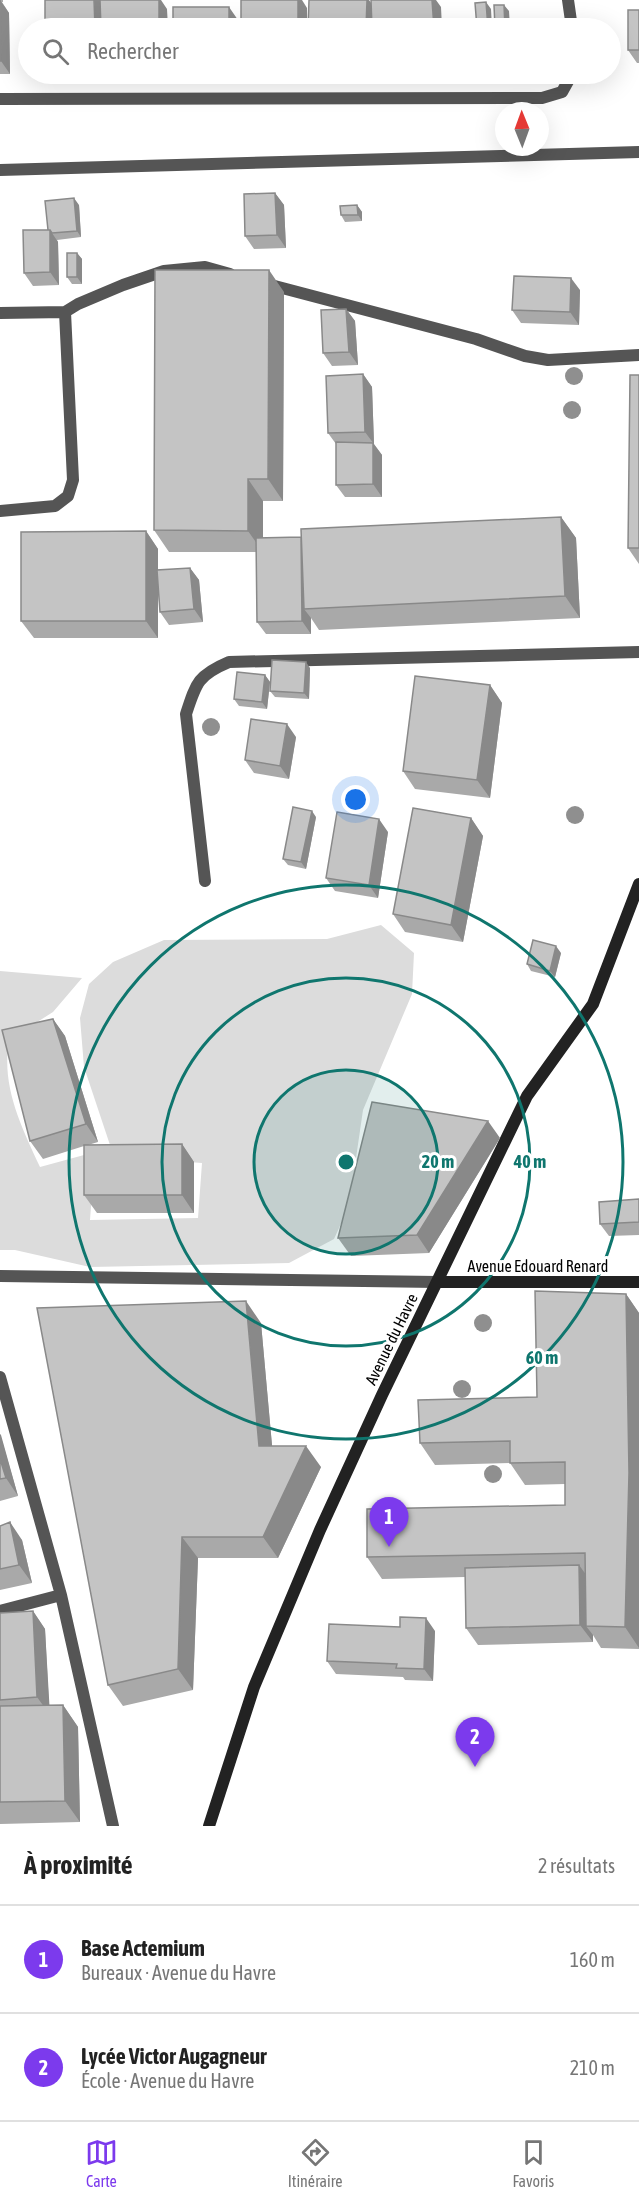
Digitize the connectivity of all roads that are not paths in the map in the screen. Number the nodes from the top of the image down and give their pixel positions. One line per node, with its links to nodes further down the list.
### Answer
1 (568, 0): 2 (street)
2 (571, 18)
3 (566, 84): 4 (street)
4 (0, 99)
5 (639, 152): 6 (street)
6 (0, 171)
7 (65, 312): 8 (street); 9 (street); 10 (street)
8 (0, 313)
9 (639, 355)
10 (0, 511)
11 (639, 652): 12 (street)
12 (205, 881)
13 (639, 884): 15 (street, Avenue du Havre)
14 (0, 1276): 15 (street)
15 (437, 1282): 16 (street, Avenue Edouard Renard); 21 (street, Avenue du Havre)
16 (639, 1282)
17 (1, 1383): 18 (street)
18 (61, 1595): 19 (street); 20 (street)
19 (0, 1611)
20 (113, 1826)
21 (209, 1826)

